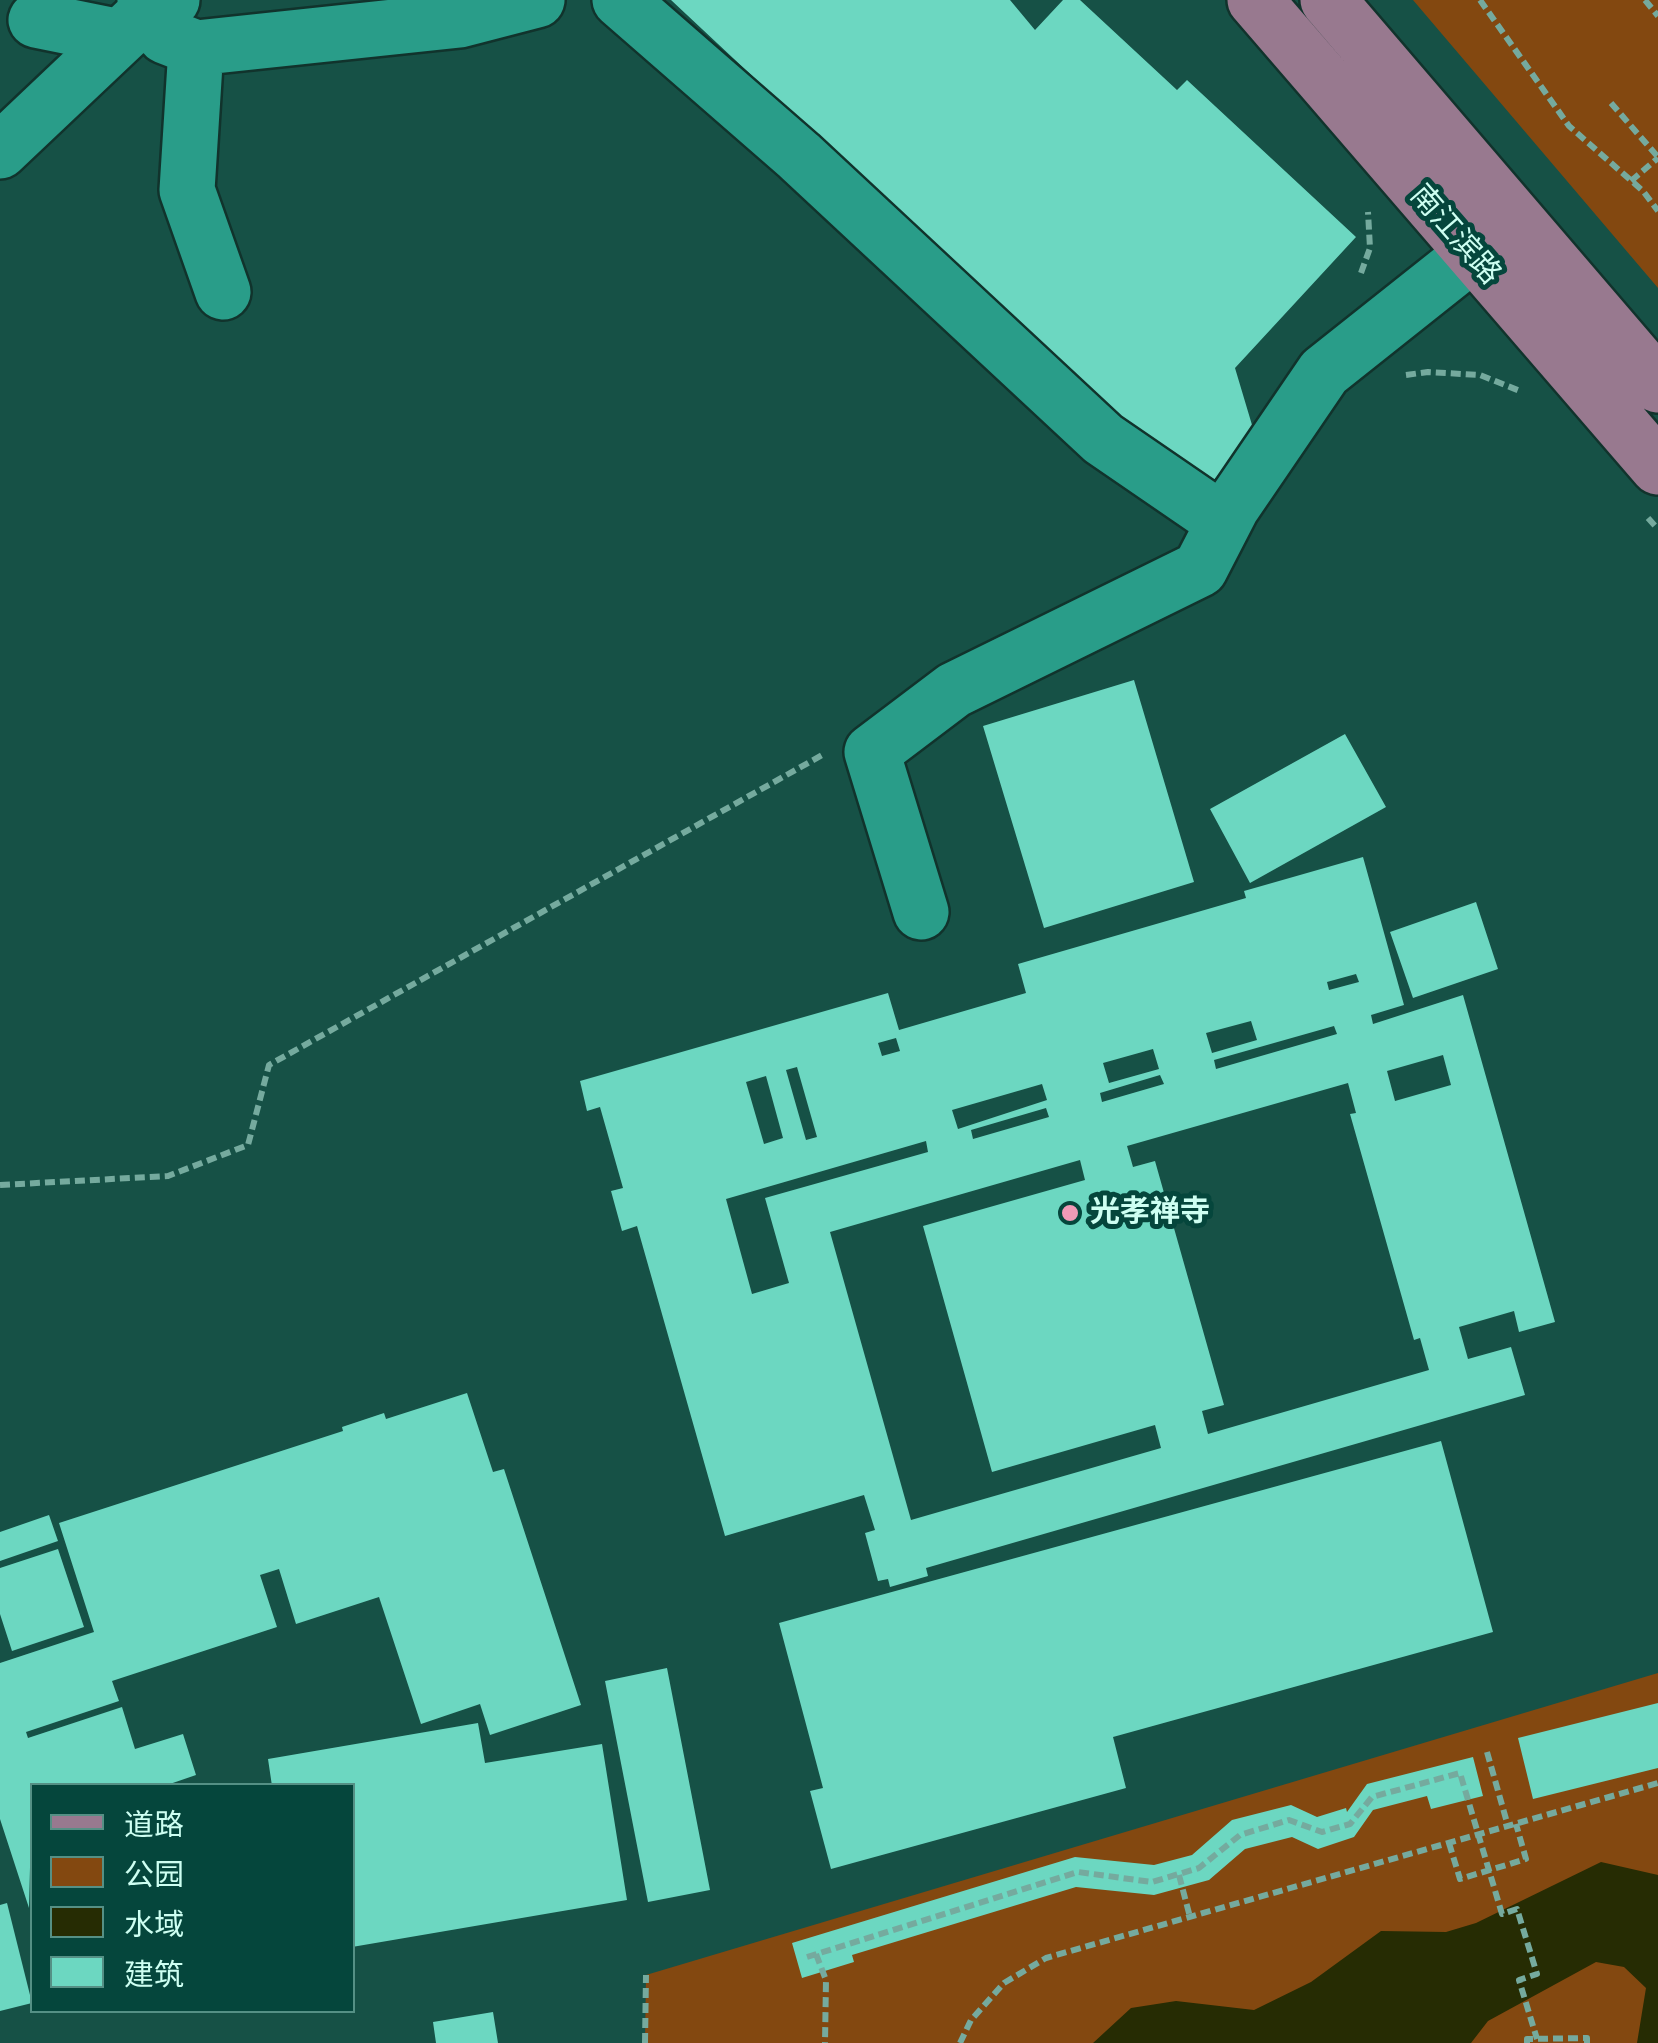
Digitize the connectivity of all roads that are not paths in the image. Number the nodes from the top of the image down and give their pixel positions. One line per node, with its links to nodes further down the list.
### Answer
1 (537, 0): 7 (street)
2 (620, 0): 14 (street)
3 (1255, 0): 10 (main road, 南江滨路)
4 (1328, 0): 9 (main road, 南江滨路)
5 (146, 12): 6 (street); 7 (street); 8 (street)
6 (36, 20)
7 (196, 48): 11 (street)
8 (0, 151)
9 (1516, 220): 10 (street); 12 (main road, 南江滨路)
10 (1472, 254): 13 (main road, 南江滨路); 14 (street)
11 (223, 292)
12 (1658, 385)
13 (1652, 491)
14 (1224, 522): 15 (street)
15 (921, 912)

